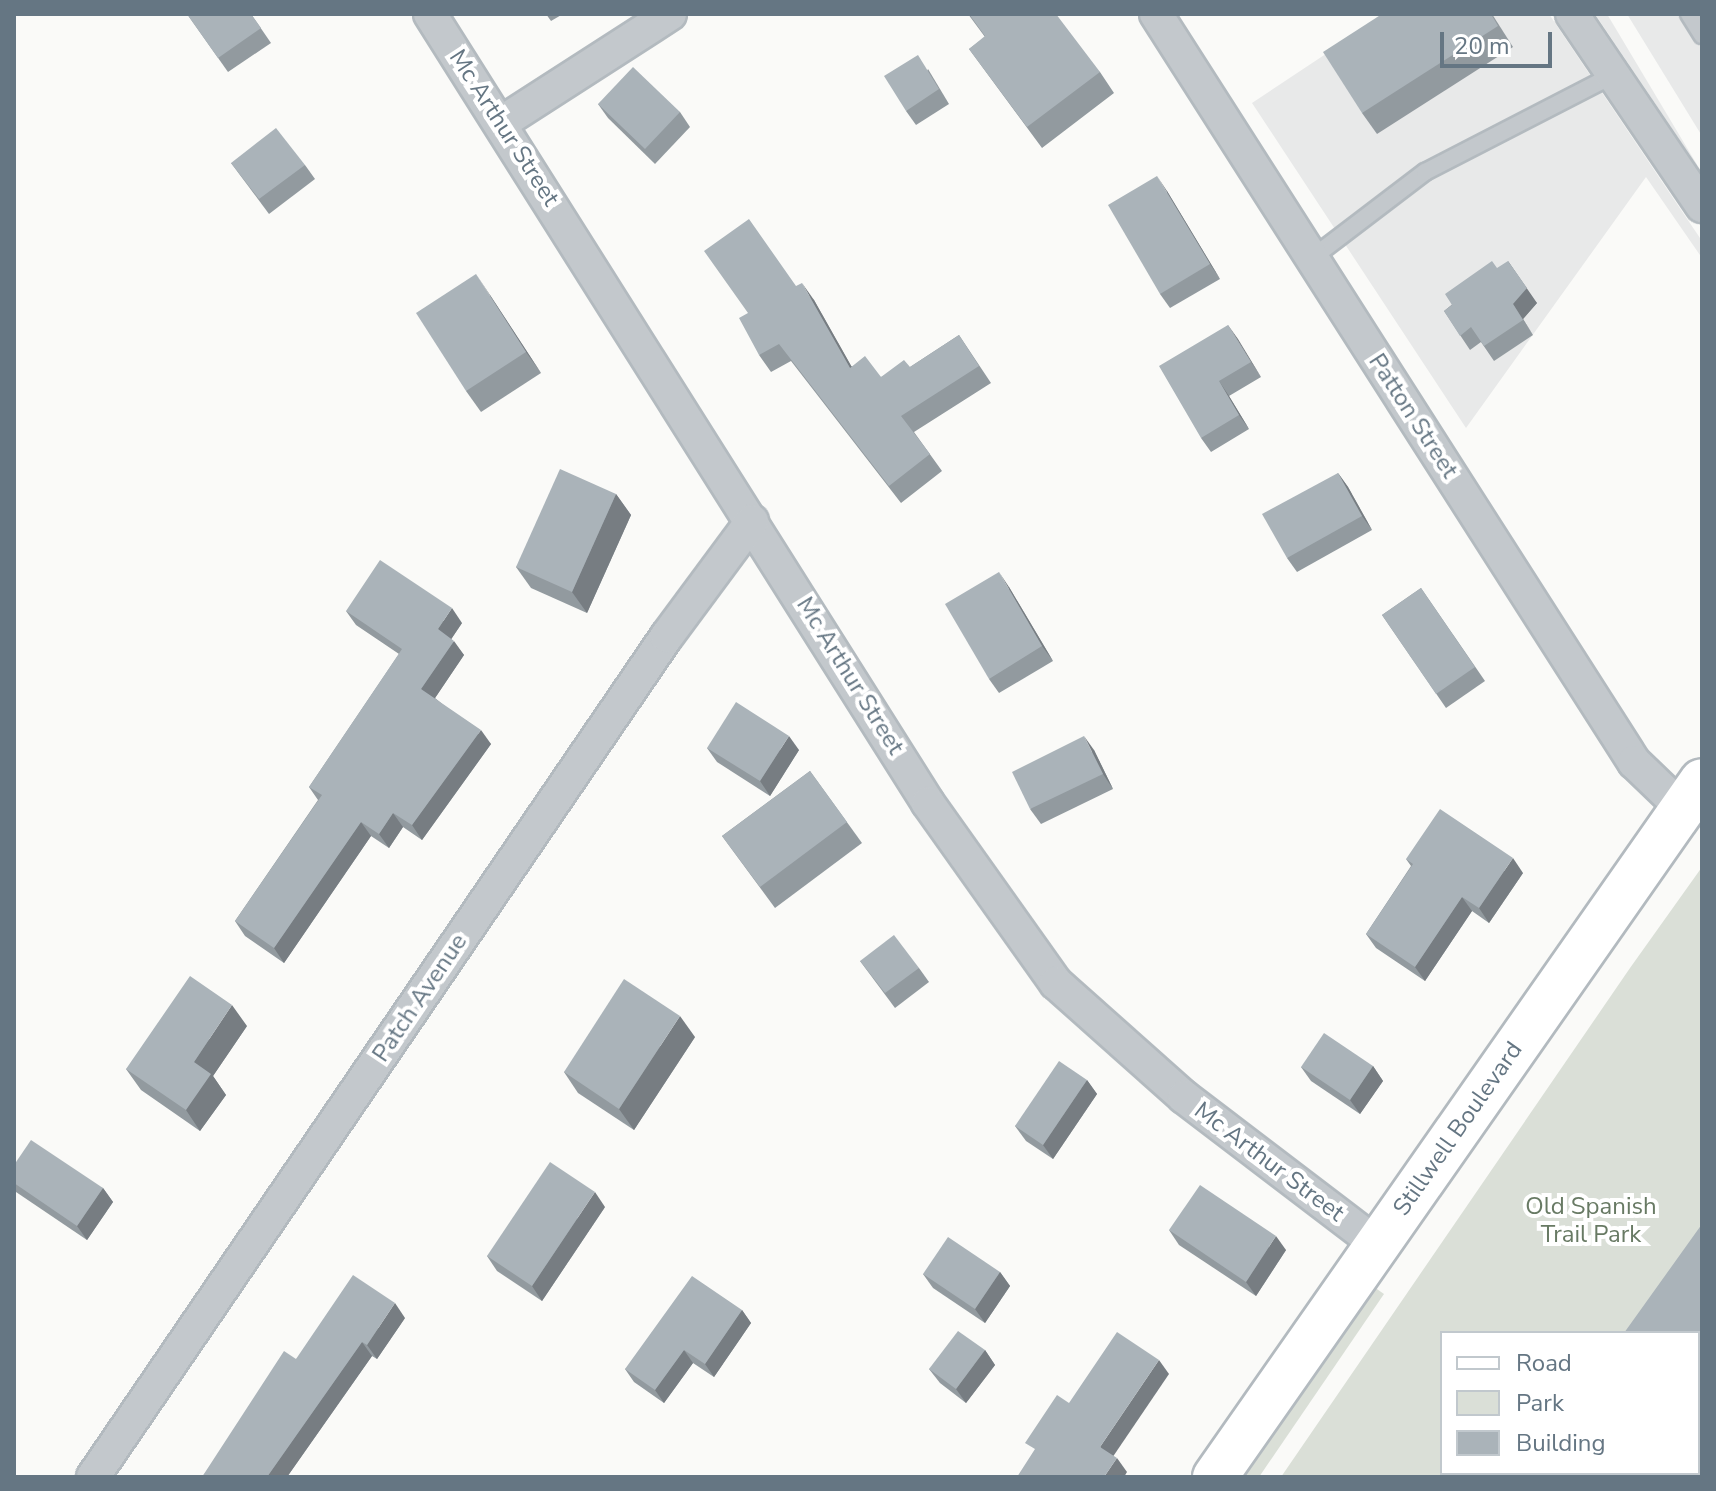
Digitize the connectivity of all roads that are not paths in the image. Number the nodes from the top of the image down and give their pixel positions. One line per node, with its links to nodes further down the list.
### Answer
1 (430, 14): 8 (street, Mc Arthur Street)
2 (670, 14): 8 (street)
3 (1156, 14): 10 (street, Patton Street)
4 (1572, 14): 7 (street)
5 (1689, 14): 6 (lane)
6 (1702, 35)
7 (1613, 75): 9 (street); 10 (lane)
8 (501, 123): 11 (street, Mc Arthur Street)
9 (1702, 206)
10 (1312, 258): 12 (street, Patton Street)
11 (752, 521): 13 (street, Mc Arthur Street); 14 (street, Patch Avenue)
12 (1692, 795): 13 (street, Stillwell Boulevard)
13 (1377, 1244): 15 (street, Stillwell Boulevard)
14 (93, 1477)
15 (1215, 1477)

